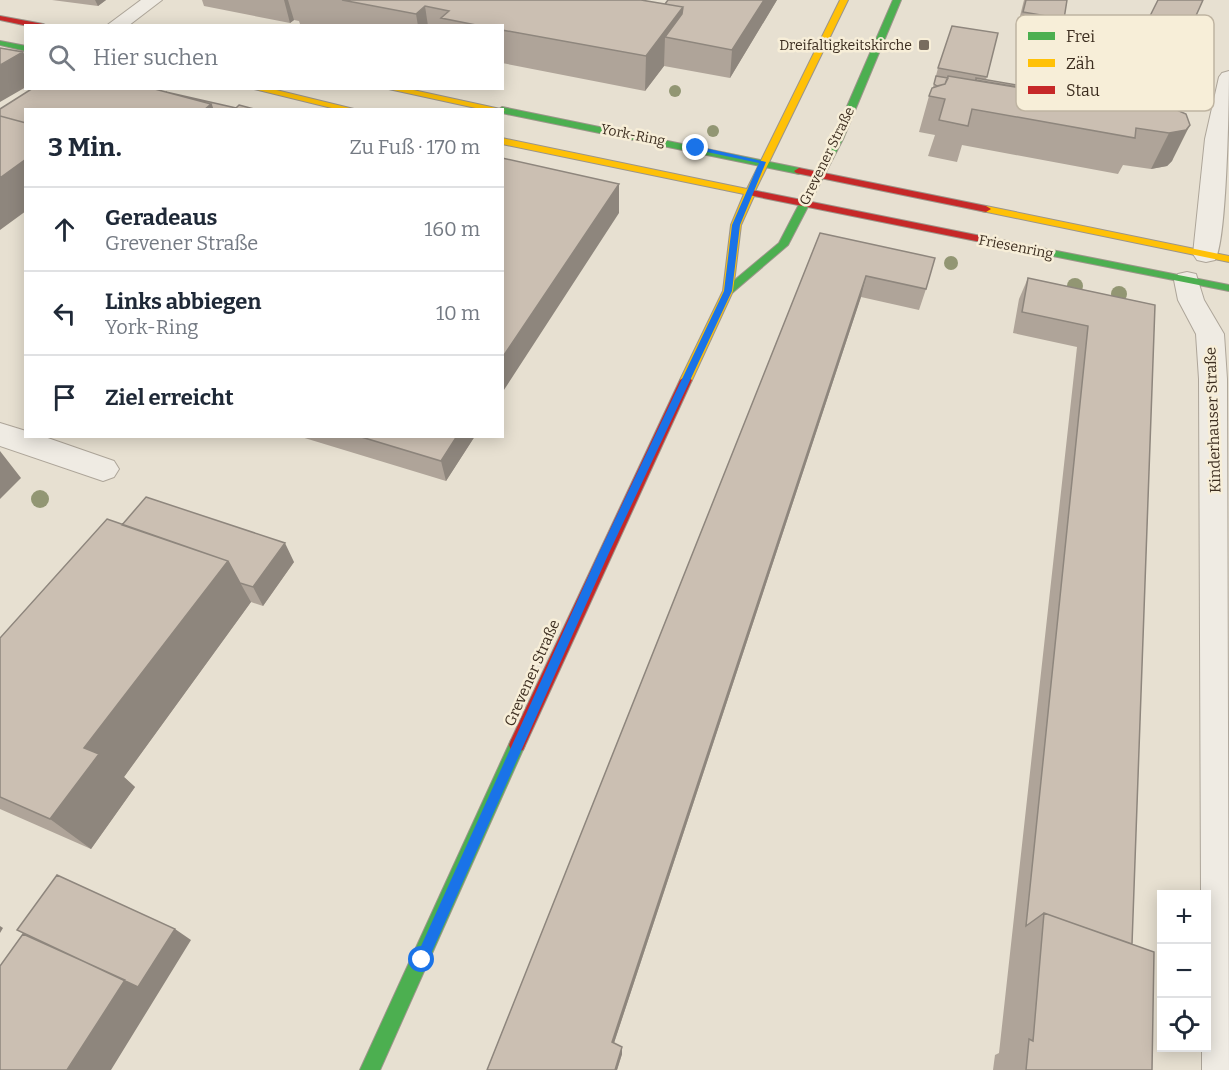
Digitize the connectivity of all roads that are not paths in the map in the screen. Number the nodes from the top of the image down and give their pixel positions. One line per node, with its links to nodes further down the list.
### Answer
1 (153, 0): 6 (street)
2 (844, 0): 16 (main road, Grevener Straße)
3 (897, 0): 17 (main road, Grevener Straße)
4 (0, 18): 5 (main road)
5 (32, 24)
6 (117, 24)
7 (0, 43): 8 (main road)
8 (24, 49)
9 (1229, 77): 20 (street)
10 (263, 90): 12 (main road)
11 (398, 90): 13 (main road, York-Ring)
12 (345, 108)
13 (492, 108)
14 (504, 110): 16 (main road, York-Ring)
15 (504, 141): 18 (main road)
16 (763, 162): 17 (main road, York-Ring); 18 (main road, Grevener Straße)
17 (821, 174): 19 (main road, Grevener Straße); 20 (main road)
18 (750, 193): 19 (main road, Friesenring); 24 (main road, Grevener Straße)
19 (804, 204): 22 (main road, Friesenring); 24 (main road, Grevener Straße)
20 (1206, 254): 21 (main road)
21 (1229, 259)
22 (1186, 280): 23 (main road, Friesenring); 25 (street, Kinderhauser Straße)
23 (1229, 288)
24 (728, 291): 28 (main road, Grevener Straße)
25 (1219, 336): 29 (street, Kinderhauser Straße)
26 (0, 434): 27 (street)
27 (103, 469)
28 (370, 1070)
29 (1226, 1070)

